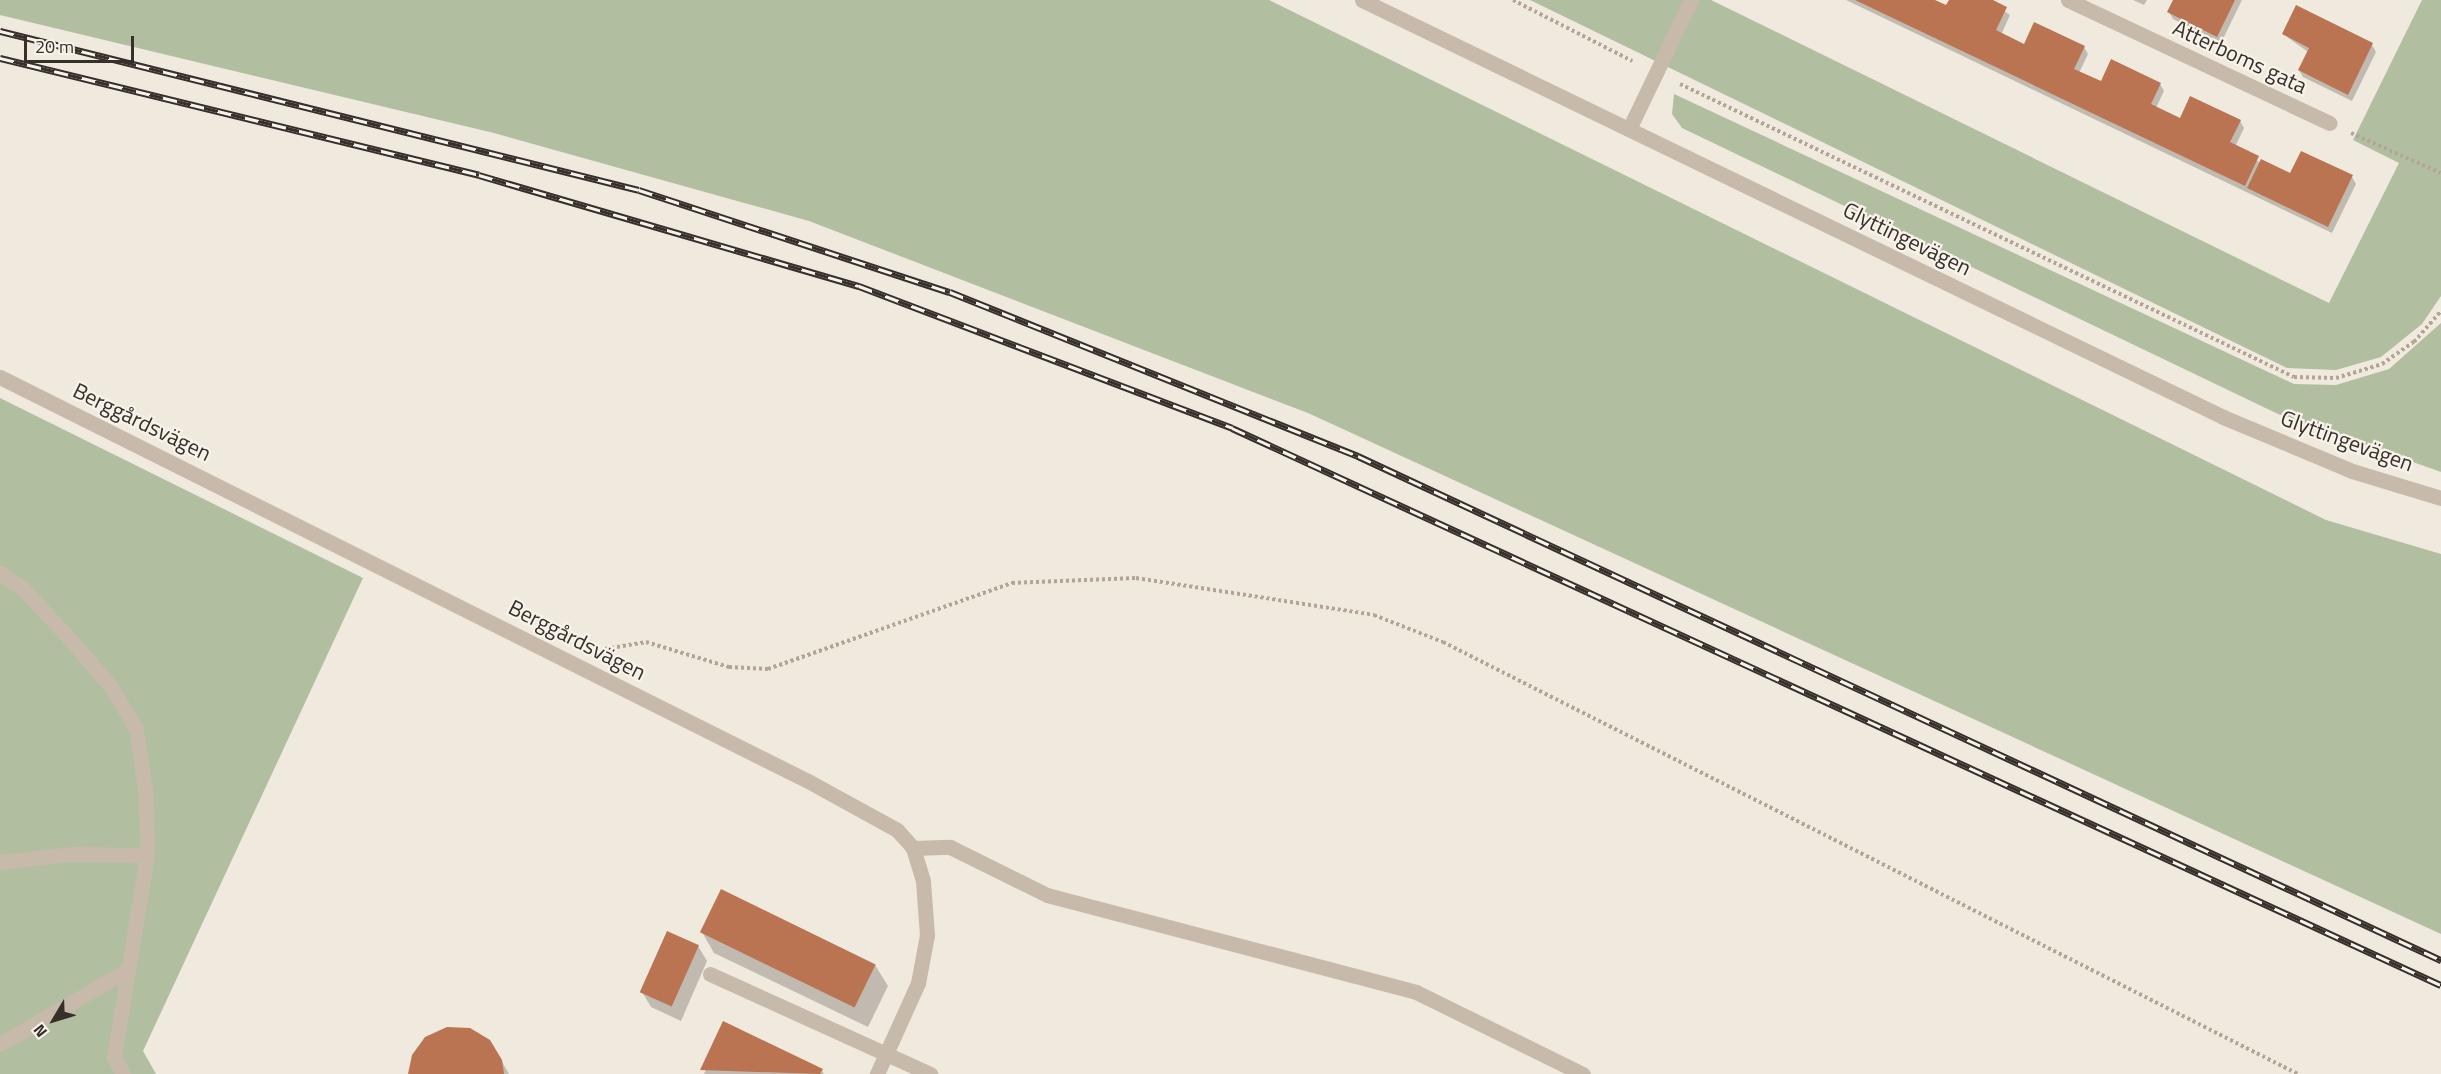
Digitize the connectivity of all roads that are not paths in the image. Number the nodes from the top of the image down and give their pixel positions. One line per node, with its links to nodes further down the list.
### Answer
1 (1362, 0): 5 (street, Glyttingevägen)
2 (1691, 0): 5 (street)
3 (2068, 0): 4 (street, Atterboms gata)
4 (2329, 123)
5 (1629, 129): 7 (street, Glyttingevägen)
6 (0, 377): 9 (street, Berggårdsvägen)
7 (2441, 498)
8 (0, 573): 10 (street)
9 (913, 848): 15 (street); 19 (street)
10 (147, 855): 11 (street); 12 (street)
11 (0, 862)
12 (124, 972): 14 (street); 16 (street)
13 (710, 974): 15 (street)
14 (0, 1044)
15 (886, 1053): 17 (street); 18 (street)
16 (123, 1074)
17 (877, 1074)
18 (930, 1074)
19 (1583, 1074)

